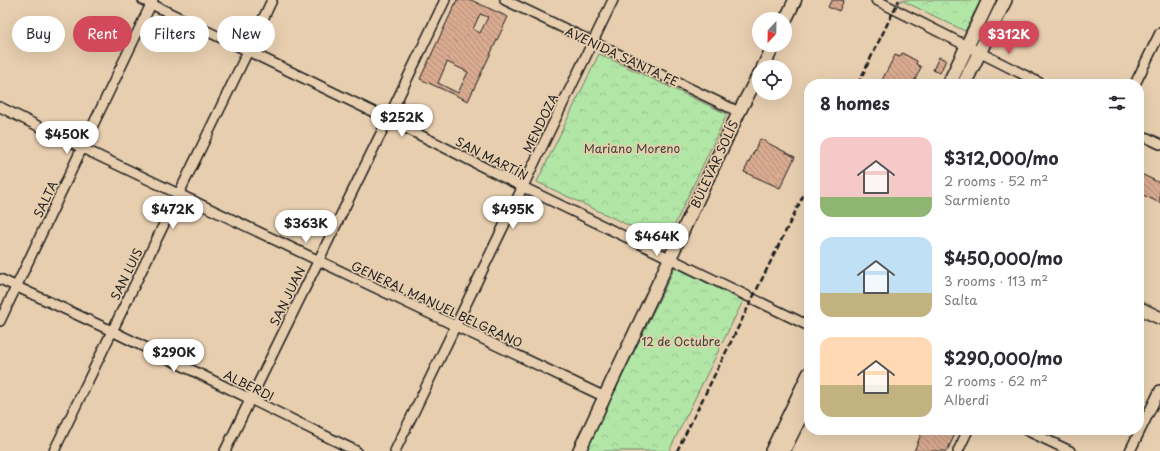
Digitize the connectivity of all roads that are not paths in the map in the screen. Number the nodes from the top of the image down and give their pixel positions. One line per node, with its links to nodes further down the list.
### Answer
1 (272, 0): 11 (street, SAN LUIS)
2 (445, 0): 26 (street, SAN JUAN)
3 (505, 0): 14 (street, AVENIDA SANTA FE)
4 (613, 0): 14 (street, MENDOZA)
5 (795, 0): 10 (street)
6 (876, 0): 15 (street)
7 (989, 0): 15 (main road)
8 (1005, 0): 18 (main road)
9 (149, 1): 13 (street, SAN MARTÍN); 29 (street, SALTA)
10 (789, 12)
11 (264, 16)
12 (1160, 33): 22 (street)
13 (217, 35)
14 (593, 42): 25 (street, AVENIDA SANTA FE); 30 (street, MENDOZA)
15 (967, 45): 18 (street); 19 (main road)
16 (248, 52): 31 (street, SAN LUIS)
17 (250, 52): 26 (street, SAN MARTÍN)
18 (980, 52): 20 (main road); 21 (street)
19 (950, 79)
20 (966, 79)
21 (1032, 79)
22 (1137, 79)
23 (752, 87): 25 (street, BULEVAR SOLÍS)
24 (0, 107): 29 (street, GENERAL MANUEL BELGRANO)
25 (739, 112): 32 (street, BULEVAR SOLÍS)
26 (388, 118): 30 (street, SAN MARTÍN); 33 (street, SAN JUAN)
27 (1144, 136): 28 (street)
28 (1160, 144)
29 (82, 148): 31 (street, GENERAL MANUEL BELGRANO); 35 (street, SALTA)
30 (522, 187): 32 (street, SAN MARTÍN); 40 (street, MENDOZA)
31 (178, 194): 33 (street, GENERAL MANUEL BELGRANO); 41 (street, SAN LUIS)
32 (670, 258): 39 (street, SAN MARTÍN); 44 (street, BULEVAR SOLÍS)
33 (318, 260): 40 (street, GENERAL MANUEL BELGRANO); 45 (street, SAN JUAN)
34 (0, 279): 35 (street, ALBERDI)
35 (17, 287): 38 (street, SALTA); 41 (street, ALBERDI)
36 (1144, 310): 37 (street)
37 (1160, 318)
38 (0, 321)
39 (804, 324)
40 (455, 326): 44 (street, GENERAL MANUEL BELGRANO); 54 (street, MENDOZA)
41 (112, 331): 45 (street, ALBERDI); 51 (street, SAN LUIS)
42 (804, 384): 56 (main road)
43 (1160, 390): 47 (street)
44 (605, 396): 55 (street, BULEVAR SOLÍS)
45 (250, 399): 52 (street, SAN JUAN); 53 (street, ALBERDI)
46 (804, 409): 57 (main road)
47 (1144, 423)
48 (966, 435): 58 (street)
49 (1036, 435): 59 (street)
50 (1138, 435): 60 (street)
51 (54, 451)
52 (225, 451)
53 (356, 451)
54 (395, 451)
55 (579, 451)
56 (772, 451)
57 (783, 451)
58 (958, 451)
59 (1070, 451)
60 (1130, 451)

